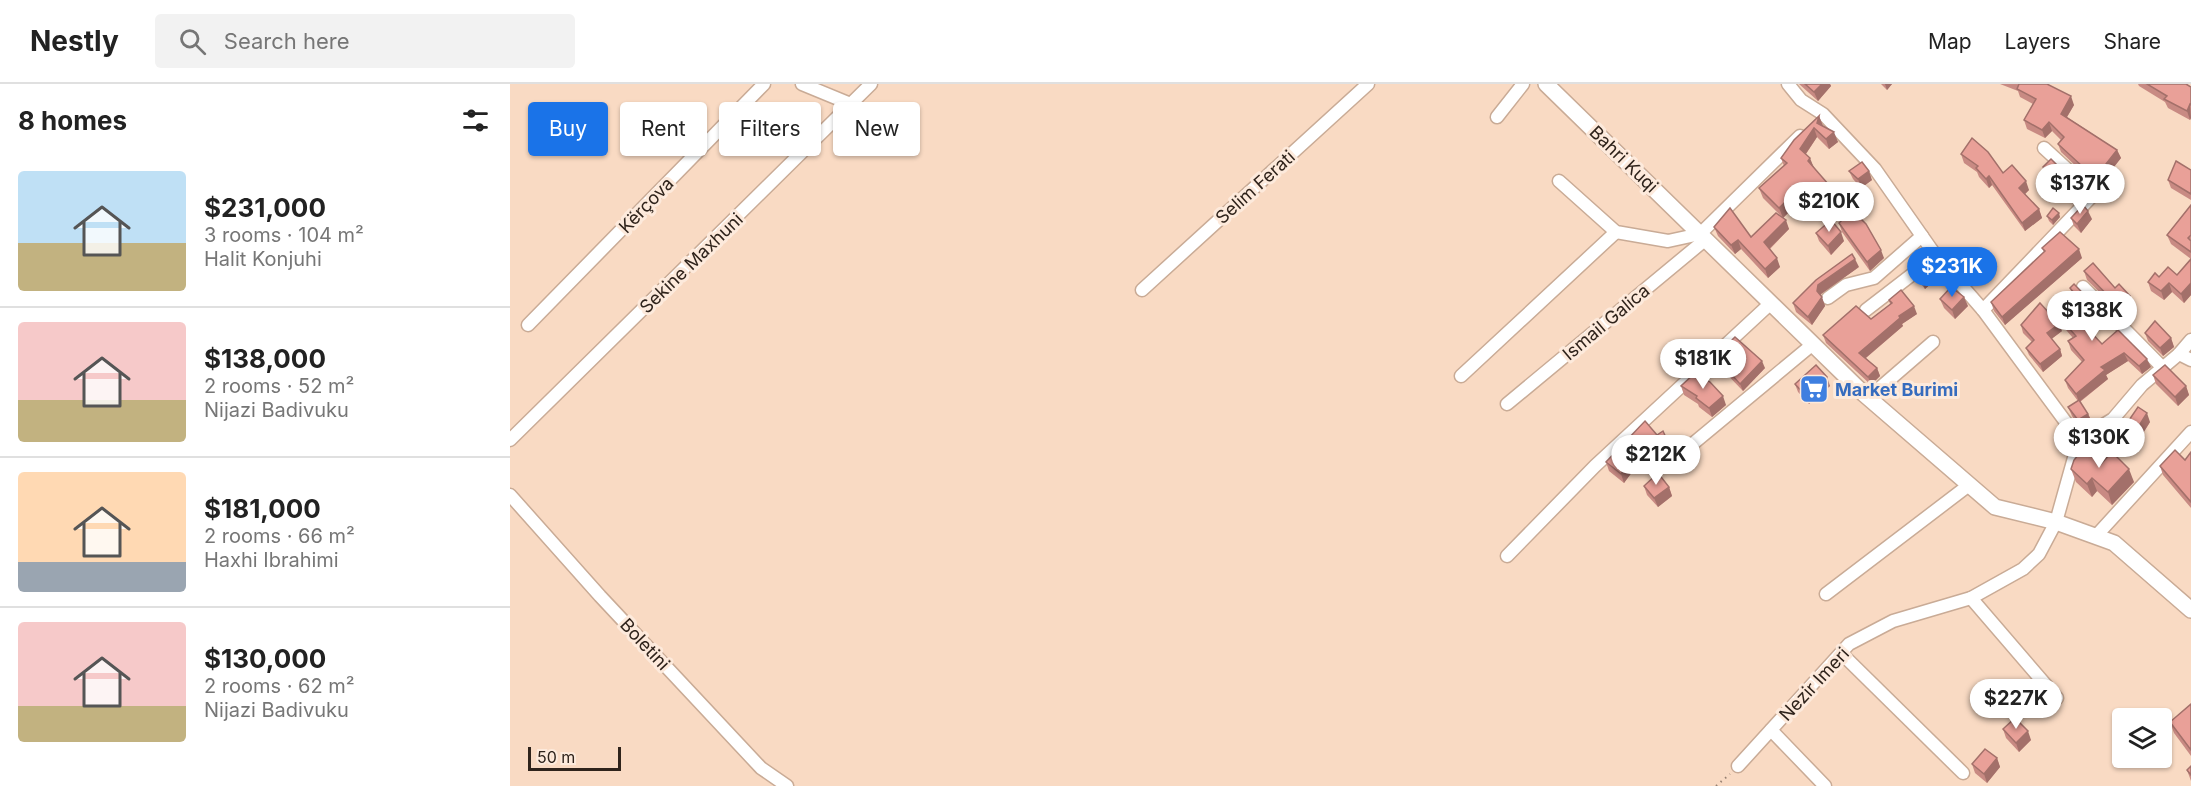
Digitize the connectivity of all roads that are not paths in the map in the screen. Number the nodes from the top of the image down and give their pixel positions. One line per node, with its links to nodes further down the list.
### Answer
1 (764, 84): 25 (street, Kërçova)
2 (801, 84): 8 (street)
3 (871, 84): 9 (street, Sekine Maxhuni)
4 (1368, 84): 20 (street, Selim Ferati)
5 (1523, 84): 10 (street)
6 (1546, 84): 17 (street, Bahri Kuqi)
7 (1788, 84): 11 (street)
8 (845, 102)
9 (855, 102)
10 (1497, 117)
11 (1814, 122): 16 (street); 17 (street, Ismail Galica)
12 (833, 124): 36 (street, Sekine Maxhuni)
13 (2044, 148): 24 (street)
14 (1559, 181): 15 (street)
15 (1616, 232): 17 (street); 32 (street)
16 (1922, 236): 18 (street); 21 (street)
17 (1703, 237): 22 (street, Bahri Kuqi); 34 (street, Ismail Galica)
18 (1936, 256): 23 (street); 24 (street)
19 (2083, 287): 31 (street)
20 (1142, 290)
21 (1828, 298)
22 (1771, 303): 28 (street, Bahri Kuqi); 43 (street)
23 (1866, 310)
24 (1983, 310): 37 (street)
25 (528, 325)
26 (2191, 340): 29 (street)
27 (1933, 342): 33 (street)
28 (1813, 345): 33 (street, Bahri Kuqi); 38 (street)
29 (2179, 354): 30 (street); 31 (street)
30 (2191, 360)
31 (2163, 368): 37 (street)
32 (1461, 376)
33 (1864, 394): 39 (street, Bahri Kuqi)
34 (1507, 404)
35 (2191, 432): 42 (street)
36 (510, 440)
37 (2079, 440): 41 (street, Nezir Imeri)
38 (1666, 466)
39 (1969, 485): 41 (street, Bahri Kuqi); 44 (street)
40 (510, 495): 52 (street, Boletini)
41 (2056, 522): 42 (street, Bahri Kuqi); 45 (street, Nezir Imeri)
42 (2096, 536): 46 (street, Bahri Kuqi)
43 (1507, 556)
44 (1826, 594)
45 (1971, 598): 47 (street, Nezir Imeri); 48 (street)
46 (2191, 610)
47 (1840, 654): 49 (street, Nezir Imeri); 51 (street)
48 (2056, 698)
49 (1771, 730): 50 (street, Nezir Imeri); 53 (street)
50 (1738, 766)
51 (1963, 773)
52 (787, 786)
53 (1826, 786)

